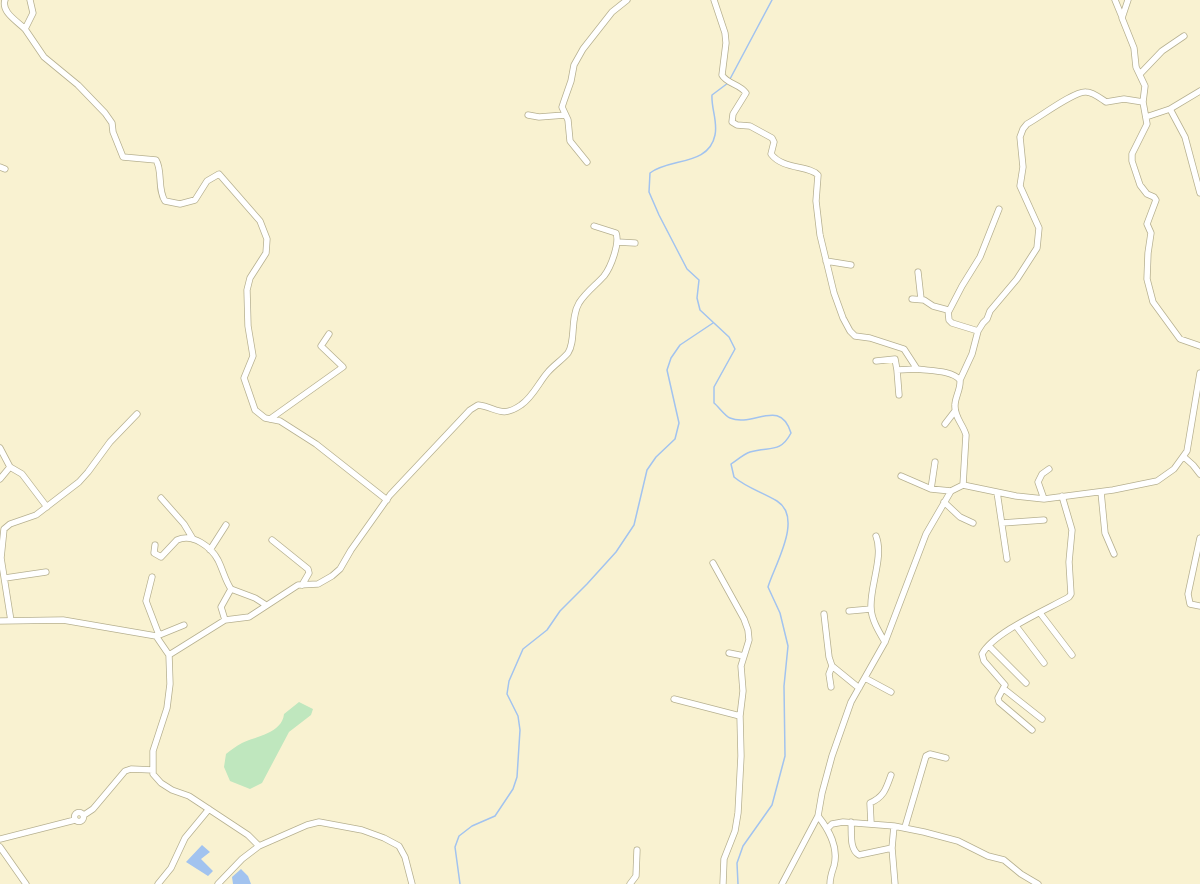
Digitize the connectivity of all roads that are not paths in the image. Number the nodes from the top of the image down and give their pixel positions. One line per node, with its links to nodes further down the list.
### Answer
1 (5, 0): 8 (street)
2 (30, 0): 8 (street)
3 (627, 0): 15 (street)
4 (714, 0): 23 (street)
5 (1115, 0): 7 (street)
6 (1128, 0): 7 (street)
7 (1122, 18): 10 (street)
8 (25, 29): 41 (street)
9 (1184, 36): 10 (street)
10 (1140, 74): 12 (street)
11 (1200, 91): 13 (street)
12 (1143, 102): 16 (street); 29 (street)
13 (1170, 109): 16 (street); 18 (street)
14 (528, 115): 15 (street)
15 (565, 115): 17 (street)
16 (1146, 116): 31 (street)
17 (587, 162)
18 (1200, 193)
19 (999, 209): 28 (street)
20 (594, 226): 21 (street)
21 (617, 242): 22 (street); 59 (street)
22 (635, 243)
23 (826, 261): 24 (street); 33 (street)
24 (851, 264)
25 (918, 272): 27 (street)
26 (912, 299): 27 (street)
27 (921, 299): 28 (street)
28 (949, 312): 29 (street)
29 (978, 331): 36 (street)
30 (329, 334): 41 (street)
31 (1200, 346)
32 (876, 361): 34 (street)
33 (917, 369): 34 (street); 36 (street)
34 (897, 370): 37 (street)
35 (1200, 373): 38 (street)
36 (960, 380): 39 (street)
37 (899, 395)
38 (1197, 401): 44 (street)
39 (955, 411): 42 (street); 51 (street)
40 (138, 414): 61 (street)
41 (270, 419): 59 (street)
42 (945, 424)
43 (0, 448): 46 (street)
44 (1184, 457): 48 (street); 55 (street)
45 (935, 462): 52 (street)
46 (10, 466): 50 (street); 61 (street)
47 (1049, 469): 58 (street)
48 (1200, 474)
49 (901, 476): 52 (street)
50 (0, 479)
51 (963, 485): 53 (street); 54 (street)
52 (931, 489): 53 (street)
53 (952, 491): 60 (street)
54 (997, 492): 58 (street); 64 (street)
55 (1101, 492): 56 (street); 72 (street)
56 (1062, 496): 58 (street); 84 (street)
57 (161, 498): 68 (street)
58 (1044, 499)
59 (387, 500): 78 (street)
60 (944, 502): 63 (street); 92 (street)
61 (47, 507): 77 (street)
62 (1044, 520): 64 (street)
63 (973, 523)
64 (1002, 523): 73 (street)
65 (226, 525): 71 (street)
66 (876, 536): 82 (street)
67 (1200, 538): 81 (street)
68 (193, 539): 70 (street); 71 (street)
69 (272, 540): 78 (street)
70 (155, 545)
71 (210, 550): 79 (street)
72 (1114, 554)
73 (1007, 559)
74 (713, 563): 97 (street)
75 (46, 572): 77 (street)
76 (152, 577): 91 (street)
77 (5, 578): 88 (street)
78 (302, 585): 80 (street)
79 (231, 589): 80 (street); 86 (street)
80 (266, 606): 86 (street)
81 (1200, 606)
82 (870, 609): 83 (street); 92 (street)
83 (848, 611)
84 (1040, 613): 90 (street); 96 (street)
85 (824, 614): 99 (street)
86 (225, 620): 95 (street)
87 (0, 621): 88 (street)
88 (11, 621): 91 (street)
89 (184, 625): 91 (street)
90 (1016, 626): 93 (street); 98 (street)
91 (157, 636): 95 (street)
92 (885, 642): 100 (street)
93 (989, 646): 101 (street); 104 (street)
94 (729, 652): 97 (street)
95 (169, 655): 111 (street)
96 (1072, 655)
97 (744, 656): 107 (street)
98 (1044, 662)
99 (832, 666): 102 (street); 103 (street)
100 (865, 678): 103 (street); 105 (street)
101 (1026, 683)
102 (831, 688)
103 (859, 688): 114 (street)
104 (1004, 689): 108 (street); 109 (street)
105 (891, 692)
106 (674, 699): 107 (street)
107 (740, 716): 130 (street)
108 (1042, 719)
109 (1032, 730)
110 (946, 758): 118 (street)
111 (153, 770): 113 (street); 120 (street)
112 (891, 775): 116 (street)
113 (209, 809): 122 (street); 126 (street)
114 (818, 816): 119 (street); 131 (street)
115 (851, 822): 116 (street); 119 (street); 123 (street)
116 (871, 823): 117 (street)
117 (894, 826): 118 (street); 123 (street)
118 (905, 828): 134 (street)
119 (827, 829): 132 (street)
120 (0, 839)
121 (0, 846): 125 (street)
122 (259, 846): 127 (street); 128 (street)
123 (892, 848): 133 (street)
124 (638, 850): 129 (street)
125 (26, 884)
126 (158, 884)
127 (218, 884)
128 (412, 884)
129 (630, 884)
130 (723, 884)
131 (782, 884)
132 (830, 884)
133 (895, 884)
134 (1038, 884)

